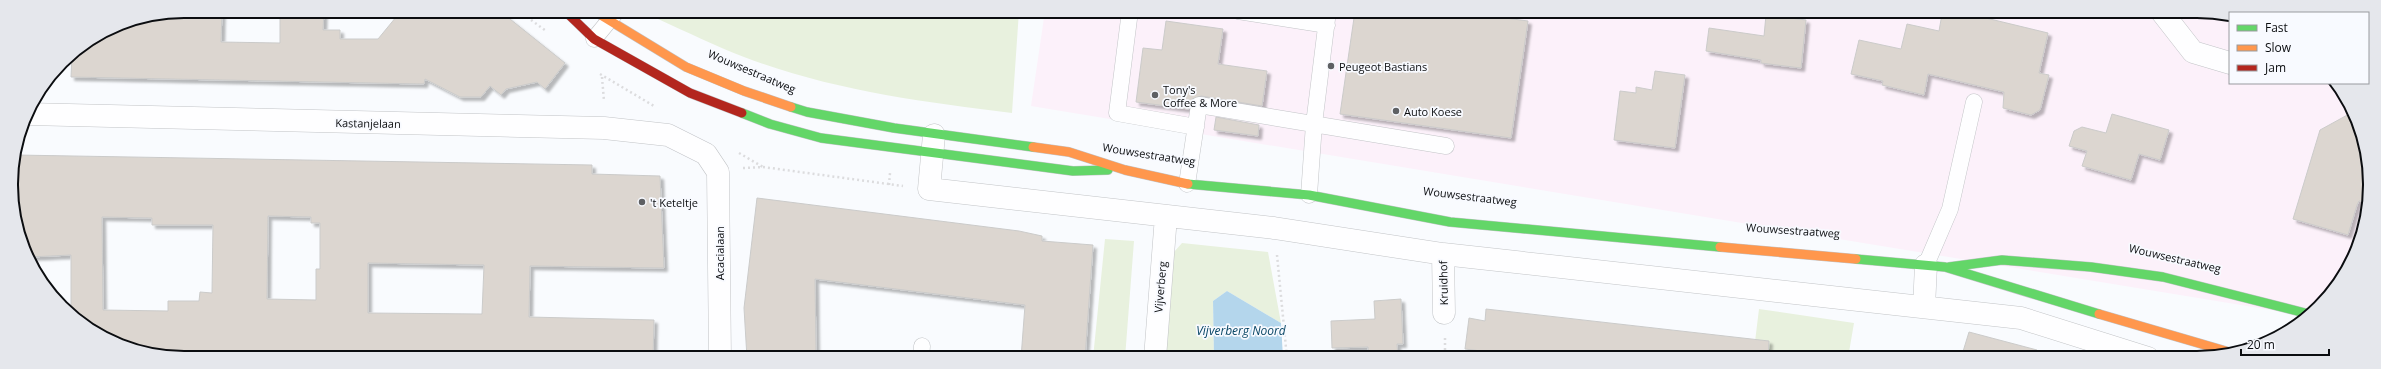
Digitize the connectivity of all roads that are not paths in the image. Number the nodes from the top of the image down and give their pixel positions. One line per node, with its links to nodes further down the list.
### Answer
1 (572, 18): 7 (main road, Wouwsestraatweg)
2 (611, 18): 7 (lane)
3 (616, 18): 13 (main road, Wouwsestraatweg)
4 (1129, 18): 12 (lane)
5 (1328, 18): 11 (lane)
6 (2166, 18): 8 (street)
7 (594, 39): 13 (main road, Wouwsestraatweg)
8 (2229, 62)
9 (1974, 102): 21 (lane)
10 (34, 114): 15 (street, Kastanjelaan)
11 (1314, 124): 12 (lane); 14 (lane); 18 (lane)
12 (1196, 128): 17 (lane)
13 (933, 144): 16 (main road, Wouwsestraatweg); 16 (main road, Wouwsestraatweg); 19 (street)
14 (1446, 146)
15 (706, 154): 26 (street, Acacialaan)
16 (1125, 170): 17 (main road, Wouwsestraatweg)
17 (1187, 184): 18 (main road, Wouwsestraatweg)
18 (1309, 195): 21 (main road, Wouwsestraatweg)
19 (1166, 216): 20 (street); 27 (street, Vijverberg)
20 (1443, 254): 22 (street); 23 (street, Kruidhof)
21 (1935, 266): 22 (street); 24 (main road, Wouwsestraatweg); 25 (main road, Wouwsestraatweg)
22 (1924, 307): 28 (street)
23 (1444, 313)
24 (2303, 313)
25 (2221, 349)
26 (720, 351)
27 (1155, 351)
28 (2126, 351)

